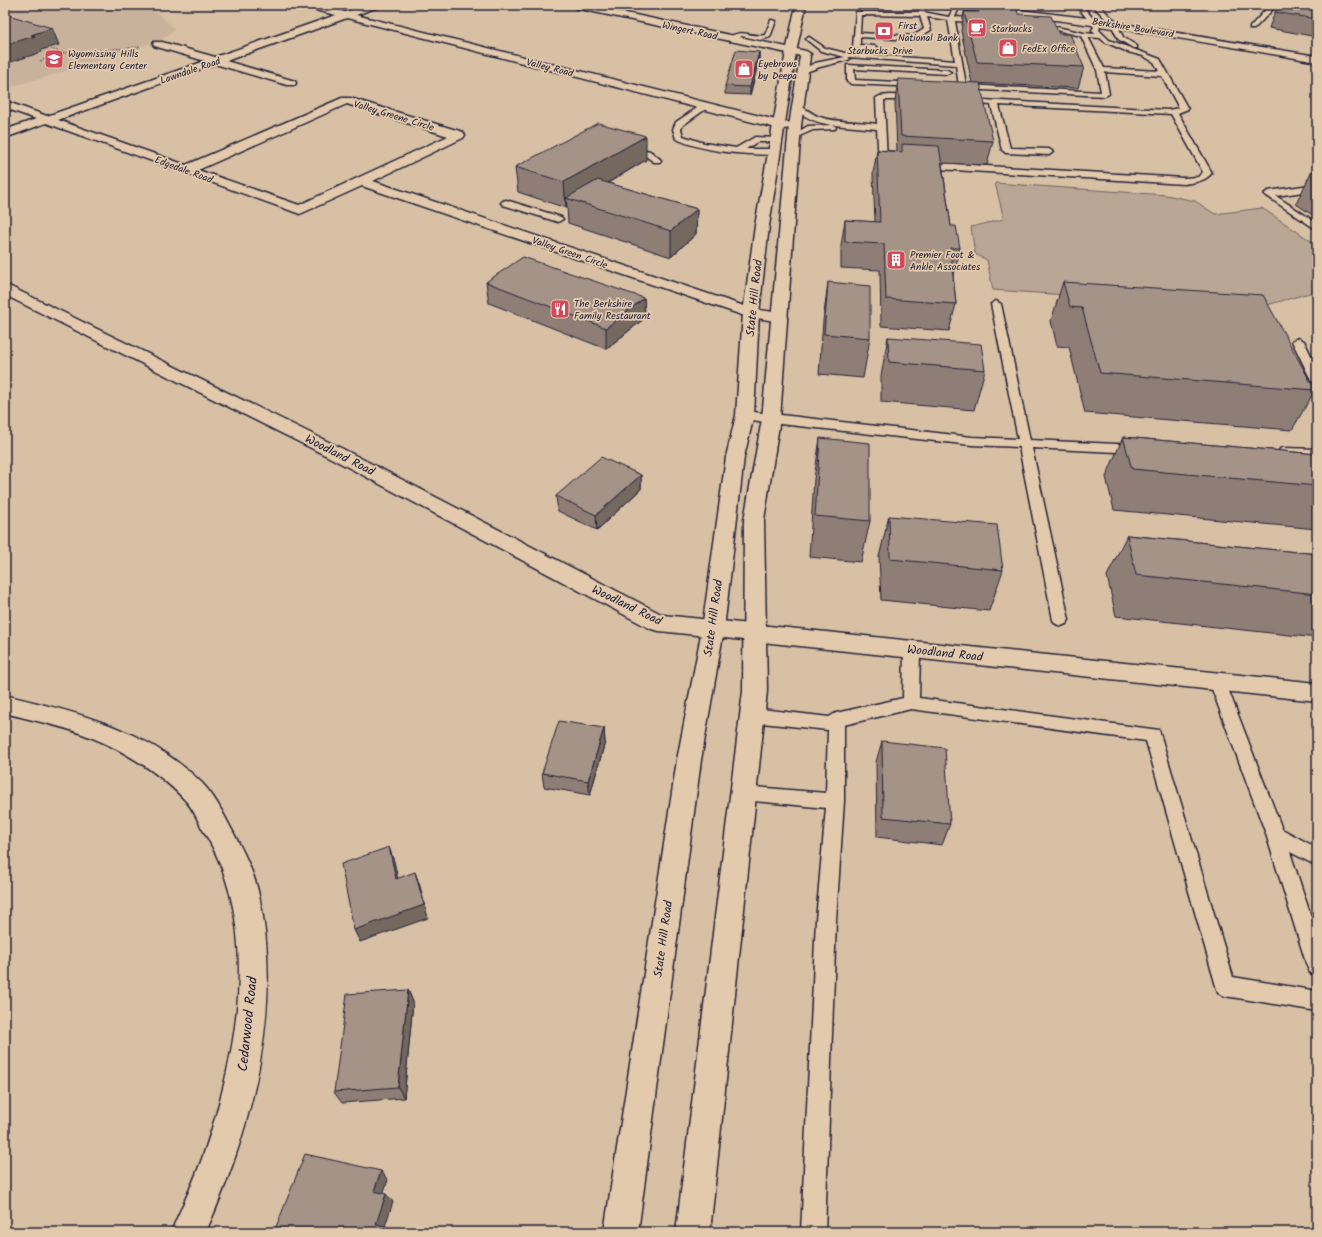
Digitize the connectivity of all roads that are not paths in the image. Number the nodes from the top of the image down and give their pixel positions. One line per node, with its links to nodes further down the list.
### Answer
1 (306, 5): 10 (street, Valley Road)
2 (375, 5): 10 (street, Lawndale Road)
3 (576, 5): 22 (street, Wingert Road)
4 (801, 5): 26 (street, State Hill Road)
5 (952, 5): 11 (lane); 13 (street, Berkshire Boulevard)
6 (1079, 5): 13 (lane)
7 (1095, 5): 15 (lane)
8 (1274, 5): 17 (lane)
9 (923, 14): 11 (lane); 19 (lane); 19 (lane)
10 (346, 15): 31 (street, Lawndale Road); 43 (street, Valley Road)
11 (951, 19): 14 (lane); 32 (lane)
12 (772, 21): 22 (lane)
13 (1093, 21): 15 (street, Berkshire Boulevard); 21 (lane)
14 (990, 22)
15 (1114, 24): 28 (lane); 30 (street, Berkshire Boulevard)
16 (1030, 25): 20 (lane)
17 (1252, 28)
18 (811, 29): 23 (street)
19 (857, 35): 25 (lane)
20 (1084, 35): 21 (lane); 33 (lane)
21 (1100, 36): 28 (lane)
22 (730, 39): 26 (street, Wingert Road)
23 (809, 39): 27 (street); 29 (lane, Starbucks Drive)
24 (152, 45): 31 (street)
25 (886, 48)
26 (791, 52): 27 (street, Wingert Road); 47 (street, State Hill Road)
27 (806, 54): 34 (street)
28 (1145, 55): 36 (lane)
29 (917, 57): 32 (lane); 34 (lane, Starbucks Drive)
30 (1317, 59)
31 (216, 61): 37 (street); 46 (street, Lawndale Road)
32 (959, 63): 35 (lane)
33 (1101, 70): 35 (lane); 36 (lane)
34 (803, 71): 44 (street)
35 (960, 73): 38 (lane)
36 (1165, 74): 45 (lane)
37 (290, 82)
38 (926, 86)
39 (920, 98): 49 (lane)
40 (957, 100): 41 (lane)
41 (994, 102): 45 (lane); 55 (lane)
42 (5, 104): 46 (street, Edgedale Road)
43 (706, 106): 47 (street, Valley Road); 54 (lane)
44 (798, 107): 48 (lane); 50 (street)
45 (1174, 112): 58 (lane)
46 (46, 120): 51 (street, Lawndale Road); 59 (street, Edgedale Road)
47 (780, 125): 50 (street, Valley Road); 53 (street, State Hill Road)
48 (860, 125): 49 (lane); 50 (lane)
49 (881, 127): 57 (lane)
50 (795, 131): 68 (street)
51 (5, 134)
52 (617, 145): 56 (lane)
53 (776, 146): 54 (lane); 54 (lane); 67 (street, State Hill Road)
54 (737, 151)
55 (1049, 152)
56 (657, 160)
57 (899, 164)
58 (914, 165)
59 (186, 170): 60 (street, Edgedale Road); 60 (street, Valley Greene Circle)
60 (361, 181): 67 (street, Valley Green Circle)
61 (1317, 188): 64 (lane)
62 (506, 203): 63 (lane)
63 (558, 219)
64 (1317, 227)
65 (5, 289): 78 (street, Woodland Road)
66 (996, 304): 73 (lane)
67 (751, 313): 68 (street, Valley Green Circle); 71 (street, State Hill Road)
68 (780, 317): 72 (street)
69 (1298, 341): 70 (lane)
70 (1317, 380)
71 (745, 415): 72 (lane); 78 (street, State Hill Road)
72 (772, 420): 73 (lane); 79 (street)
73 (1024, 443): 74 (lane); 77 (lane)
74 (1148, 450)
75 (1272, 452): 76 (lane)
76 (1317, 453)
77 (1061, 620)
78 (713, 629): 79 (street, Woodland Road); 94 (street, State Hill Road)
79 (755, 633): 80 (street, Woodland Road); 85 (street)
80 (912, 650): 81 (street, Woodland Road); 83 (lane)
81 (1217, 681): 82 (street, Woodland Road); 89 (lane)
82 (1317, 692)
83 (911, 703): 86 (lane); 92 (lane)
84 (5, 704): 93 (street, Cedarwood Road)
85 (752, 715): 86 (lane); 87 (street)
86 (836, 724): 88 (lane)
87 (743, 792): 88 (lane); 95 (street)
88 (835, 801): 96 (lane)
89 (1275, 834): 90 (lane); 91 (lane)
90 (1317, 858)
91 (1317, 966)
92 (1317, 1001)
93 (188, 1232)
94 (621, 1232)
95 (693, 1232)
96 (813, 1232)

